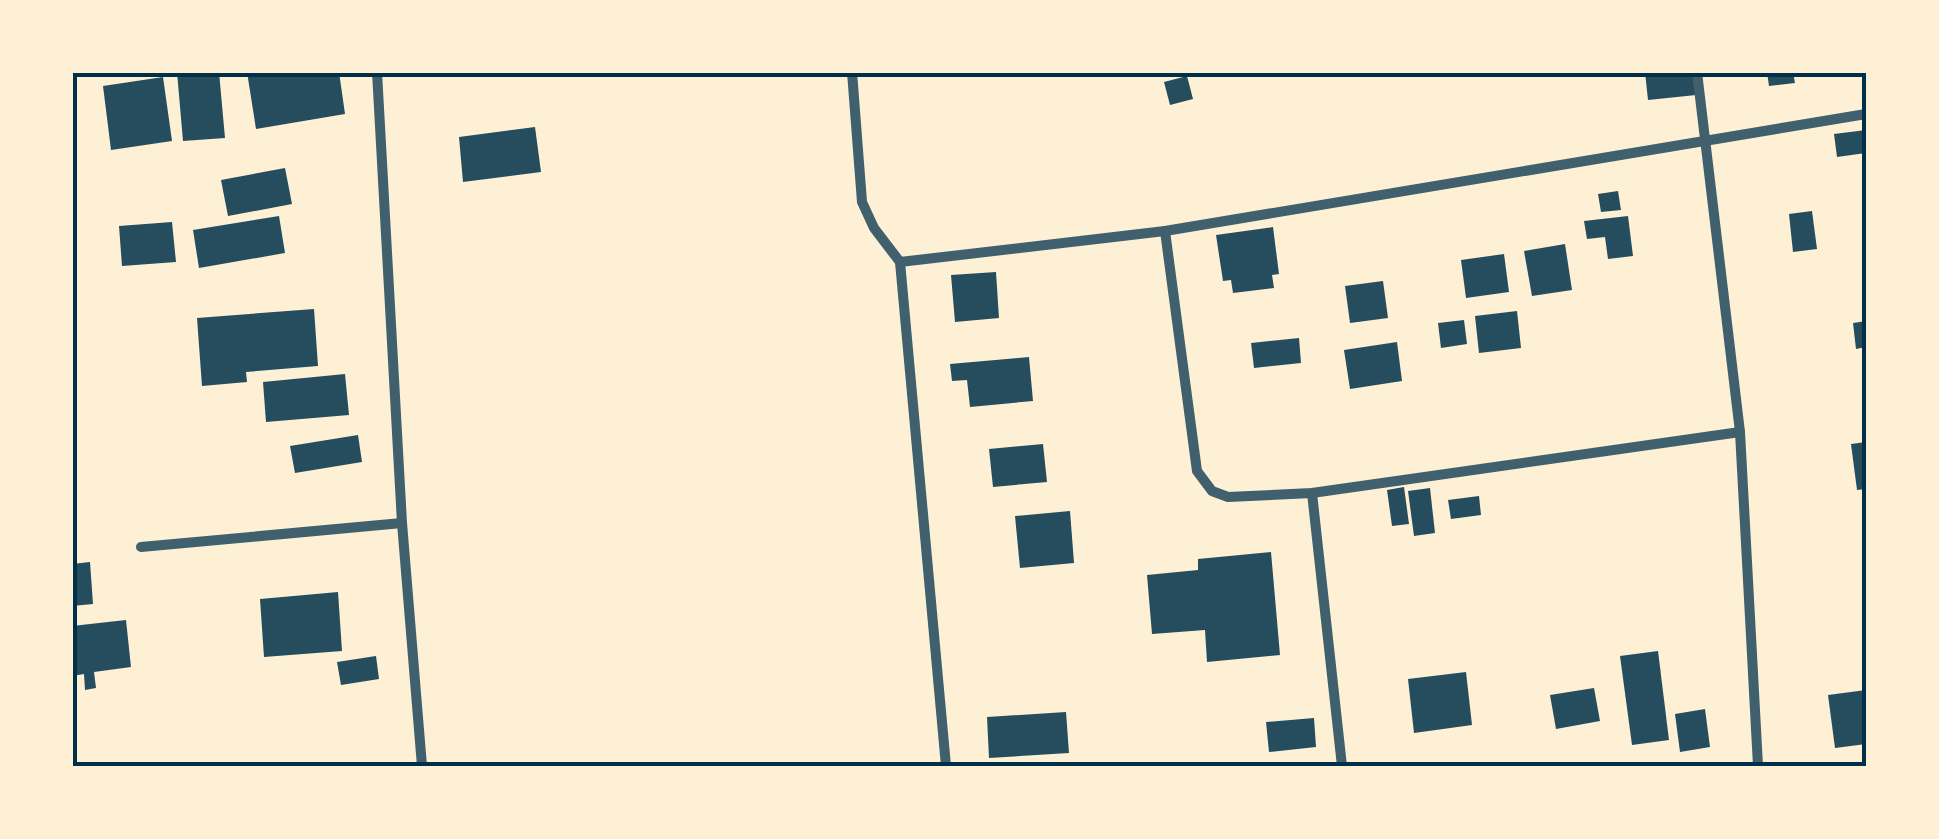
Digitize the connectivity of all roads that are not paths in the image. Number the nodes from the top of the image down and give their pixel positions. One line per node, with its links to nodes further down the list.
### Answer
1 (377, 72): 10 (street)
2 (852, 72): 7 (street)
3 (1697, 72): 5 (street)
4 (1866, 114): 5 (street)
5 (1705, 142): 6 (street); 8 (street)
6 (1164, 231): 7 (street); 9 (street)
7 (900, 262): 13 (street)
8 (1740, 432): 9 (street); 15 (street)
9 (1312, 493): 14 (street)
10 (402, 524): 11 (street); 12 (street)
11 (141, 547)
12 (422, 766)
13 (946, 766)
14 (1342, 766)
15 (1758, 766)

